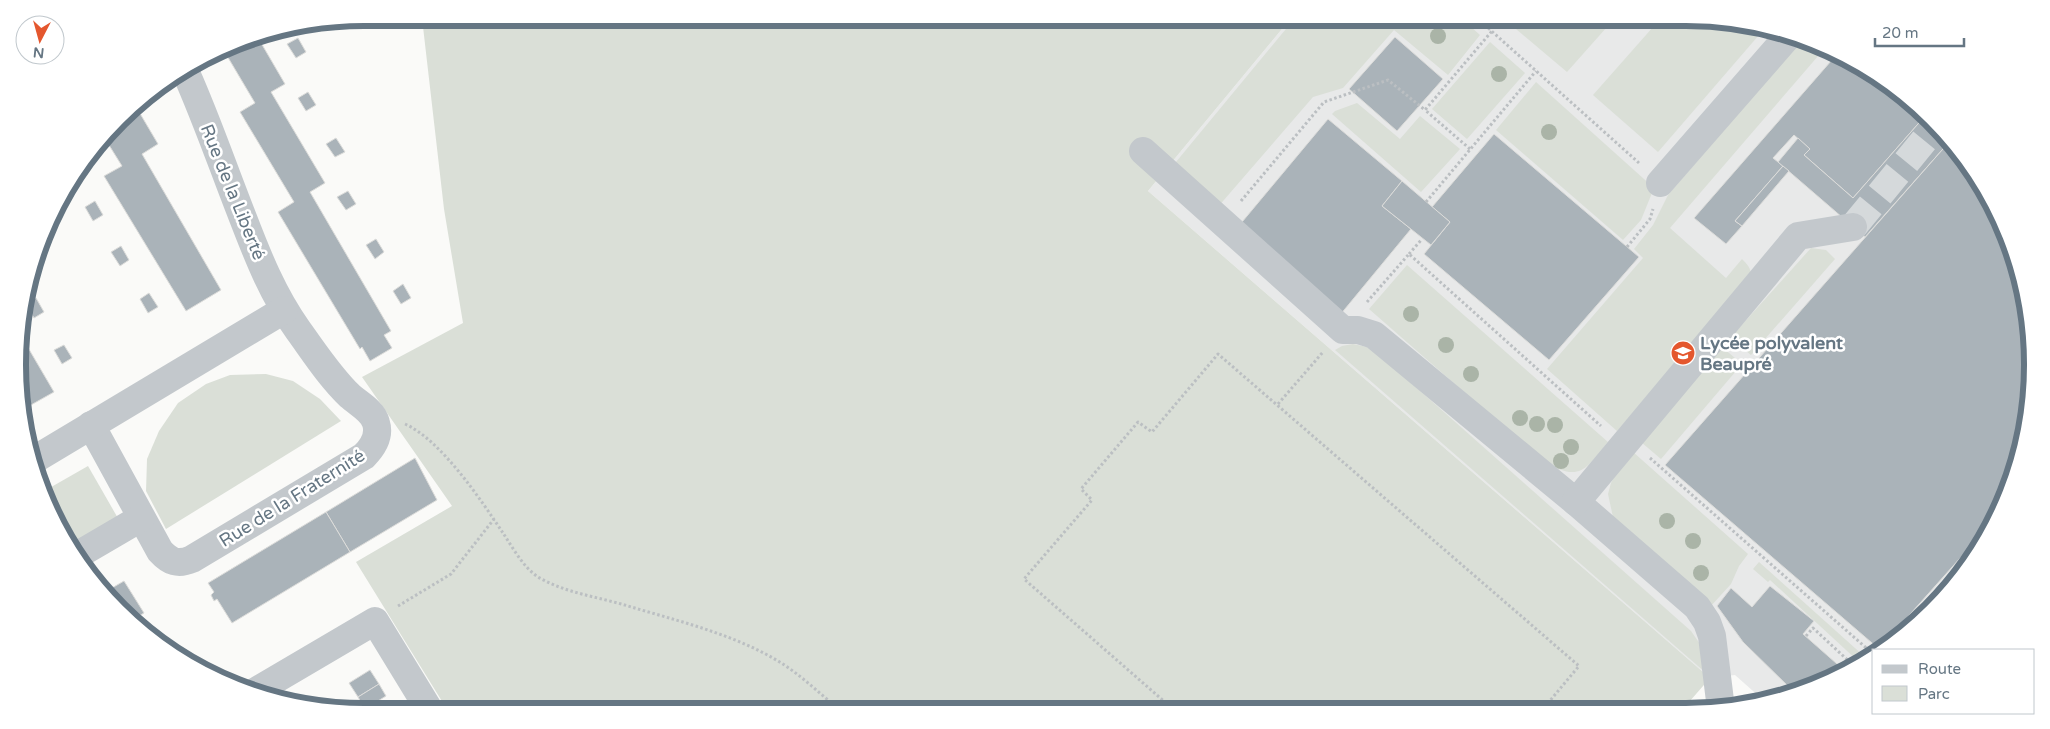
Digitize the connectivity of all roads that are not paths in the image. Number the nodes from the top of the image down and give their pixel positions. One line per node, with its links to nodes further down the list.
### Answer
1 (1784, 41): 4 (street)
2 (188, 76): 6 (street, Rue de la Liberté)
3 (1143, 151): 9 (street)
4 (1660, 183)
5 (1853, 227): 9 (street)
6 (284, 310): 7 (street); 10 (street, Rue de la Fraternité)
7 (92, 426): 8 (street); 10 (street, Rue de la Fraternité)
8 (39, 457)
9 (1576, 502): 13 (street)
10 (141, 518): 11 (street)
11 (83, 552)
12 (263, 687): 14 (street)
13 (1720, 701)
14 (425, 703)

